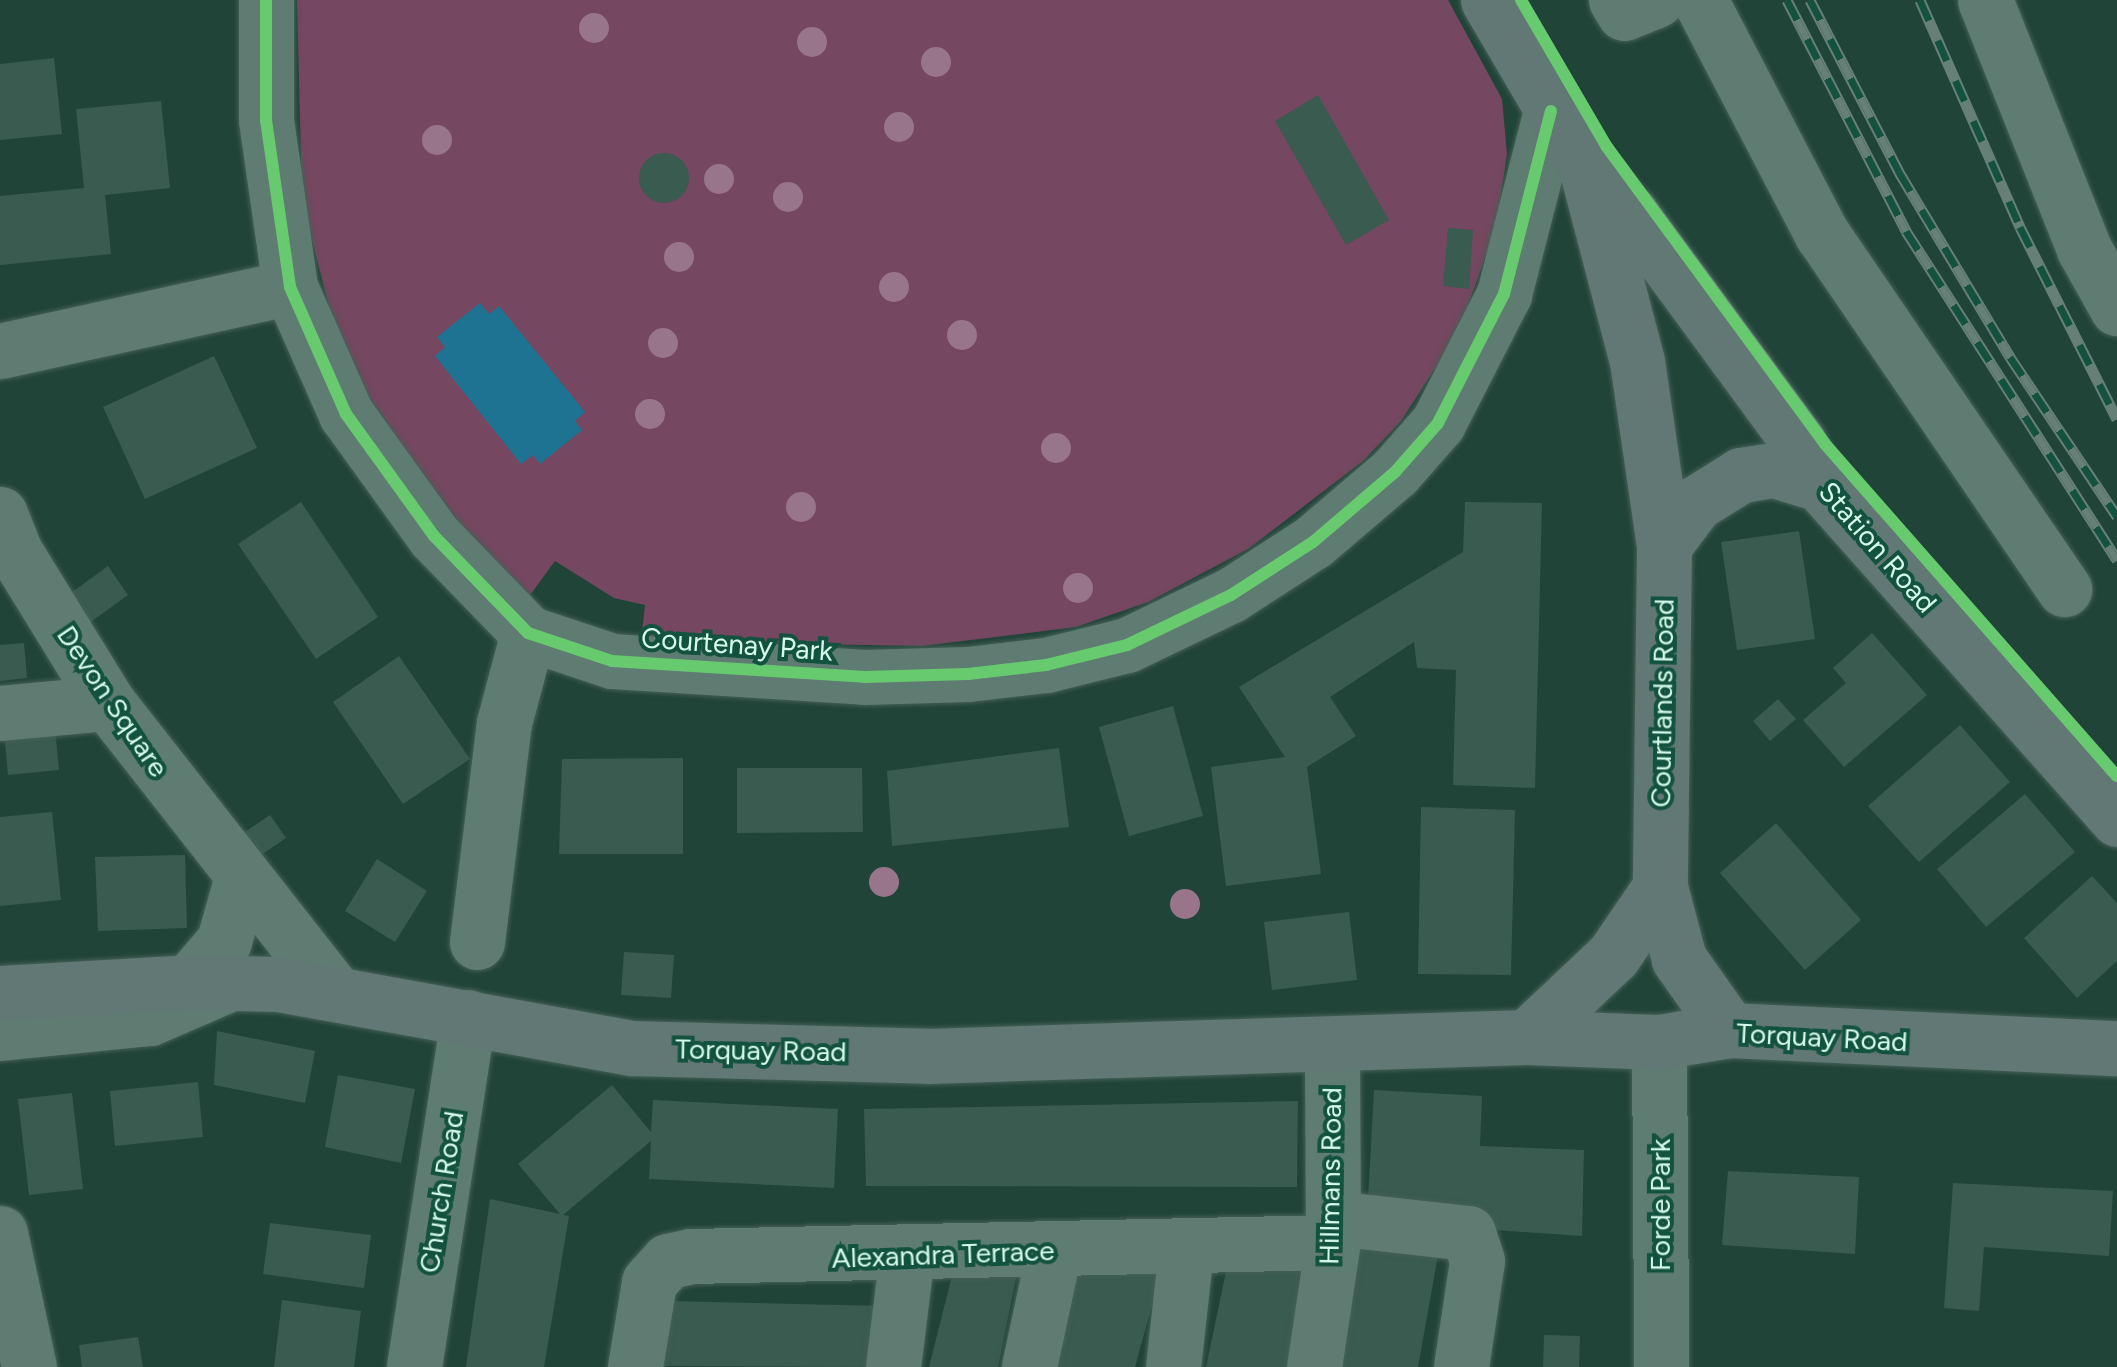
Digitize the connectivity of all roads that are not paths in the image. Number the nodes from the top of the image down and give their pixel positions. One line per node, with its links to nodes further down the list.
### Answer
1 (266, 0): 9 (street, Courtenay Park)
2 (1488, 0): 7 (main road, Station Road)
3 (1616, 0): 4 (street)
4 (1656, 0)
5 (1700, 0): 15 (street)
6 (1985, 0): 10 (street)
7 (1552, 111): 8 (main road, Station Road); 16 (street, Courtenay Park)
8 (1586, 167): 12 (main road, Station Road); 14 (main road, Station Road)
9 (290, 287): 11 (street); 16 (street, Courtenay Park)
10 (2117, 308)
11 (0, 351)
12 (1820, 484): 14 (main road); 19 (main road, Station Road)
13 (0, 514): 17 (street, Devon Square)
14 (1664, 545): 21 (main road, Courtlands Road)
15 (2064, 589)
16 (528, 633): 22 (street)
17 (108, 703): 18 (street); 20 (street, Devon Square)
18 (0, 714)
19 (2117, 819)
20 (240, 880): 23 (street); 24 (street, Devon Square)
21 (1660, 887): 27 (main road, Courtlands Road); 29 (main road)
22 (477, 942)
23 (211, 982): 24 (main road, Torquay Road); 25 (main road, Torquay Road); 28 (street)
24 (334, 991): 26 (main road, Torquay Road)
25 (0, 993)
26 (468, 1017): 31 (main road, Torquay Road); 39 (street, Church Road)
27 (1730, 1030): 30 (main road, Torquay Road); 32 (main road, Torquay Road)
28 (0, 1034)
29 (1527, 1037): 30 (main road, Torquay Road); 31 (main road, Torquay Road)
30 (1659, 1042): 46 (street, Forde Park)
31 (1332, 1044): 33 (street, Hillmans Road)
32 (2117, 1048)
33 (1334, 1230): 35 (street, Alexandra Terrace); 44 (street, Hillmans Road); 45 (street, Alexandra Terrace)
34 (1, 1242): 38 (street)
35 (1186, 1249): 36 (street, Alexandra Terrace); 43 (street)
36 (1054, 1250): 37 (street, Alexandra Terrace); 42 (street)
37 (906, 1253): 40 (street, Alexandra Terrace); 41 (street)
38 (29, 1367)
39 (414, 1367)
40 (636, 1367)
41 (894, 1367)
42 (1029, 1367)
43 (1172, 1367)
44 (1314, 1367)
45 (1462, 1367)
46 (1660, 1367)

